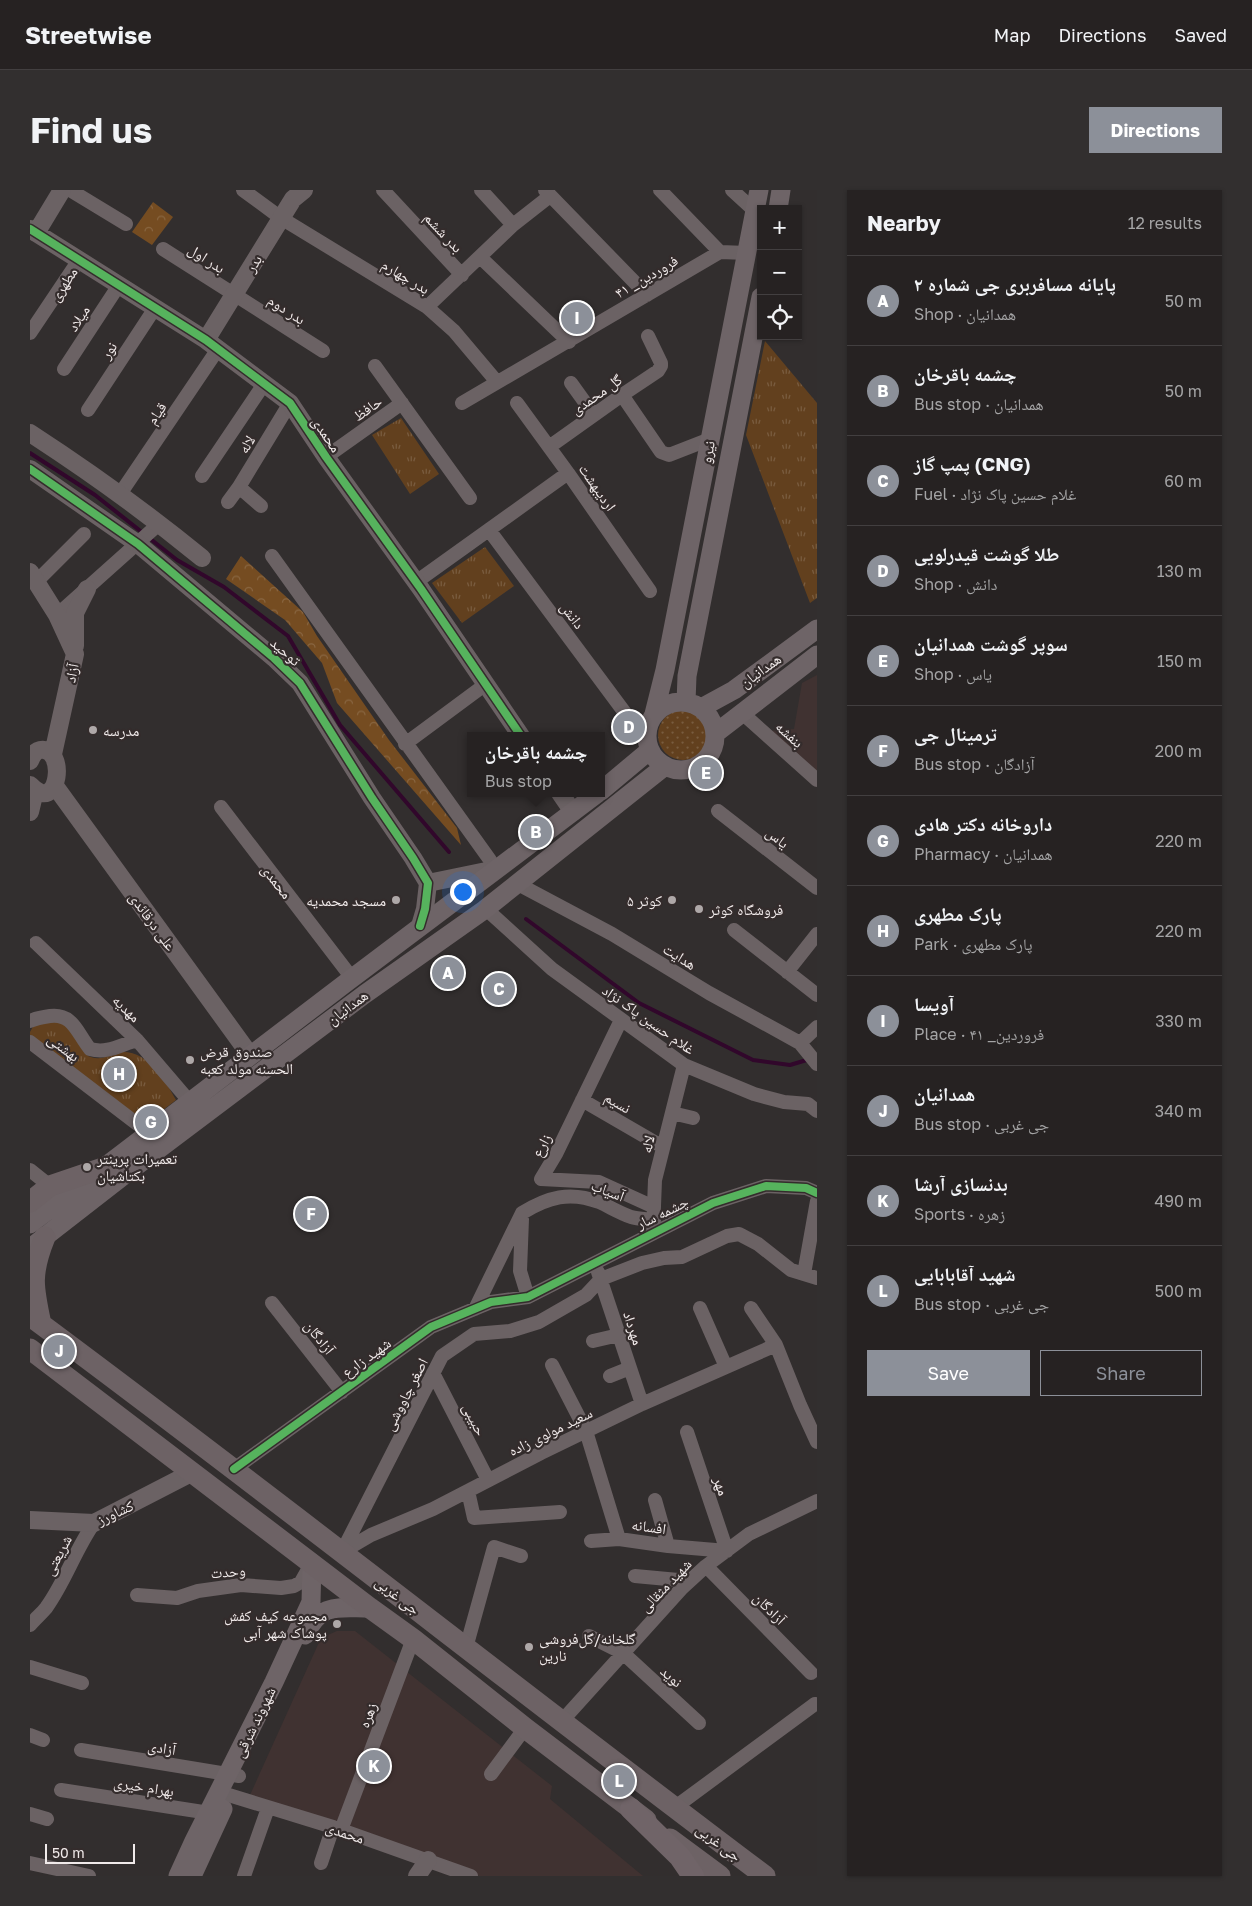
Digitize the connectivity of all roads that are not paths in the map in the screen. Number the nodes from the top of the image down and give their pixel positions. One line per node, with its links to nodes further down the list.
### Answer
1 (62, 190): 17 (street)
2 (70, 190): 15 (street)
3 (243, 190): 14 (street, بدر چهارم)
4 (304, 190): 14 (street, بدر)
5 (383, 190): 23 (street, بدر ششم)
6 (481, 190): 16 (street)
7 (660, 190): 19 (street)
8 (732, 190): 13 (street)
9 (759, 190): 13 (main road, نیرو)
10 (781, 190): 12 (main road)
11 (548, 193): 16 (street); 26 (street)
12 (779, 205)
13 (755, 210): 20 (main road, نیرو)
14 (281, 218): 25 (street, بدر); 27 (street, بدر چهارم)
15 (126, 224)
16 (513, 225): 21 (street)
17 (33, 231): 22 (street, محمدی)
18 (163, 248): 25 (street, بدر اول)
19 (720, 252): 20 (street); 26 (street, ۴۱ _فروردین)
20 (746, 253): 48 (main road, نیرو)
21 (480, 257): 23 (street); 32 (street)
22 (79, 260): 24 (street, محمدی); 30 (street, مطهری)
23 (462, 275): 27 (street)
24 (119, 285): 28 (street, محمدی); 36 (street, میلاد)
25 (234, 294): 33 (street, بدر); 34 (street, بدر دوم)
26 (647, 295): 32 (street, ۴۱ _فروردین)
27 (427, 307): 37 (street, بدر چهارم)
28 (155, 308): 33 (street, محمدی); 45 (street, نور)
29 (757, 317): 73 (main road, نیرو)
30 (30, 334)
31 (648, 336): 40 (street, گل محمدی)
32 (569, 342): 37 (street, ۴۱ _فروردین)
33 (212, 345): 39 (street, محمدی); 55 (street, قیام)
34 (323, 351)
35 (375, 366): 42 (street)
36 (64, 369)
37 (497, 382): 44 (street, ۴۱ _فروردین)
38 (571, 383): 46 (street)
39 (264, 384): 41 (street, محمدی); 53 (street)
40 (622, 395): 46 (street, گل محمدی); 48 (street)
41 (290, 403): 50 (street, محمدی); 54 (street, لاله)
42 (402, 403): 50 (street, حافظ); 56 (street)
43 (517, 403): 49 (street, اردیبهشت)
44 (462, 404)
45 (88, 410)
46 (594, 415): 49 (street, گل محمدی)
47 (30, 433): 55 (street)
48 (710, 439): 72 (main road, نیرو)
49 (549, 447): 52 (street, اردیبهشت)
50 (326, 457): 65 (street, محمدی)
51 (30, 469): 61 (street, توحید)
52 (568, 473): 59 (street); 67 (street, اردیبهشت)
53 (202, 476)
54 (239, 487): 57 (street, لاله); 58 (street)
55 (120, 494): 61 (street)
56 (470, 498)
57 (228, 502)
58 (261, 506)
59 (489, 530): 65 (street); 78 (street, دانش)
60 (84, 534): 64 (street)
61 (148, 534): 63 (street); 66 (street); 97 (street, توحید)
62 (272, 556): 81 (street)
63 (202, 558)
64 (34, 577): 68 (street, آزاد)
65 (416, 582): 74 (street, محمدی)
66 (87, 589): 68 (street); 70 (street)
67 (650, 591)
68 (57, 615): 70 (street, آزاد)
69 (817, 629): 75 (main road, همدانیان)
70 (75, 654): 83 (street, آزاد)
71 (817, 655): 76 (main road, همدانیان)
72 (665, 670): 73 (main road); 77 (main road, نیرو)
73 (687, 676): 75 (main road, نیرو)
74 (486, 684): 79 (street, محمدی); 81 (street)
75 (694, 705): 77 (main road); 80 (main road)
76 (741, 712): 80 (main road, همدانیان); 86 (street, بنفشه)
77 (654, 714): 82 (main road)
78 (631, 721)
79 (518, 732)
80 (716, 733): 85 (main road)
81 (405, 744): 96 (street)
82 (650, 750): 85 (main road); 89 (main road)
83 (53, 754): 84 (street); 87 (street, آزاد)
84 (32, 755)
85 (665, 766): 98 (main road, همدانیان)
86 (817, 780)
87 (55, 786): 88 (street); 116 (street, علی درقائدی)
88 (33, 788): 94 (street)
89 (605, 788)
90 (563, 797): 95 (street)
91 (593, 797): 95 (main road, همدانیان)
92 (221, 807): 106 (street, محمدی)
93 (718, 811): 99 (street, یاس)
94 (30, 812)
95 (573, 812): 96 (main road, همدانیان)
96 (493, 865): 97 (street); 101 (main road, همدانیان)
97 (428, 883): 101 (street)
98 (518, 884): 100 (main road, همدانیان); 114 (street, هدایت)
99 (817, 888)
100 (486, 909): 108 (street, غلام حسین پاک نژاد); 115 (main road, همدانیان)
101 (420, 926): 106 (main road, همدانیان)
102 (734, 930): 105 (street)
103 (817, 934): 105 (street)
104 (36, 942): 112 (street, مهدیه)
105 (787, 972): 107 (street)
106 (352, 978): 111 (main road, همدانیان)
107 (817, 995)
108 (621, 1020): 118 (street, غلام حسین پاک نژاد); 121 (street, زارع)
109 (30, 1021): 112 (street)
110 (817, 1027): 114 (street)
111 (279, 1033): 115 (main road); 116 (main road, همدانیان)
112 (137, 1040): 122 (street, مهدیه)
113 (30, 1042): 126 (street, بهشتی)
114 (802, 1045): 117 (street, هدایت)
115 (292, 1048): 120 (main road, همدانیان)
116 (250, 1055): 119 (main road, همدانیان)
117 (817, 1064)
118 (684, 1065): 123 (street, غلام حسین پاک نژاد); 124 (street, لاله)
119 (229, 1072): 120 (main road); 122 (main road, همدانیان)
120 (241, 1086): 136 (main road, همدانیان)
121 (582, 1100): 127 (street, نسیم); 135 (street, زارع)
122 (190, 1102): 126 (main road, همدانیان)
123 (814, 1103)
124 (672, 1114): 125 (street); 127 (street, لاله)
125 (693, 1118)
126 (149, 1133): 128 (main road, همدانیان)
127 (663, 1147): 135 (street, لاله)
128 (106, 1167): 130 (main road); 136 (main road, همدانیان)
129 (30, 1170): 130 (street)
130 (50, 1186): 133 (main road)
131 (817, 1193): 135 (street, چشمه سار)
132 (817, 1201): 138 (street)
133 (30, 1202)
134 (522, 1213): 135 (street, آسیاب); 140 (street); 144 (street)
135 (654, 1220): 137 (street, چشمه سار)
136 (35, 1236): 145 (main road)
137 (595, 1262): 139 (street, مهرداد); 140 (street, چشمه سار)
138 (811, 1276): 139 (street, اصغر چاووشی)
139 (600, 1279): 146 (street, مهرداد); 153 (street, اصغر چاووشی)
140 (528, 1296): 144 (street, شهید زارع)
141 (272, 1303): 155 (street, آزادگان)
142 (700, 1308): 151 (street)
143 (750, 1308): 148 (street)
144 (475, 1309): 155 (street, شهید زارع)
145 (36, 1320): 160 (main road, جی غربی)
146 (619, 1335): 147 (street); 152 (street, مهرداد)
147 (593, 1341)
148 (776, 1345): 151 (street, سعید مولوی زاده); 159 (street)
149 (30, 1349): 161 (main road, جی غربی)
150 (552, 1365): 157 (street, افسانه)
151 (726, 1367): 156 (street, سعید مولوی زاده)
152 (630, 1368): 154 (street); 156 (street, مهرداد)
153 (433, 1374): 162 (street, حبیبی); 173 (street, اصغر چاووشی)
154 (610, 1376)
155 (342, 1392): 160 (street, شهید زارع)
156 (642, 1404): 157 (street, سعید مولوی زاده)
157 (586, 1431): 162 (street, سعید مولوی زاده); 169 (street, افسانه)
158 (687, 1432): 172 (street, مهر)
159 (817, 1442)
160 (234, 1469): 173 (main road, جی غربی)
161 (194, 1472): 168 (street, کشاورز); 175 (main road, جی غربی)
162 (488, 1480): 163 (street, سعید مولوی زاده)
163 (468, 1491): 166 (street); 173 (street, سعید مولوی زاده)
164 (655, 1500): 171 (street)
165 (817, 1500): 172 (street, شهید مثقالی)
166 (560, 1512)
167 (30, 1520): 168 (street, کشاورز)
168 (94, 1523): 181 (street, شریعتی)
169 (619, 1539): 170 (street); 171 (street, افسانه)
170 (591, 1541)
171 (668, 1546): 172 (street, افسانه)
172 (727, 1551): 176 (street, شهید مثقالی)
173 (342, 1552): 184 (main road, جی غربی)
174 (521, 1556): 184 (street)
175 (312, 1563): 179 (street, وحدت); 180 (main road, جی غربی); 195 (main road, شهروند شرقی)
176 (706, 1566): 178 (street, شهید مثقالی); 187 (street, آزادگان)
177 (635, 1576): 178 (street)
178 (689, 1581): 185 (street, شهید مثقالی)
179 (137, 1596)
180 (370, 1608): 183 (main road, جی غربی); 195 (main road, شهروند شرقی)
181 (30, 1625)
182 (589, 1636): 185 (street, نوید)
183 (414, 1639): 192 (main road, جی غربی); 204 (street, زهره)
184 (466, 1648): 190 (main road, جی غربی)
185 (623, 1653): 190 (street, شهید مثقالی); 191 (street, نوید)
186 (30, 1668): 188 (street)
187 (811, 1673)
188 (82, 1683)
189 (814, 1704): 199 (street)
190 (561, 1722): 199 (main road, جی غربی)
191 (699, 1723)
192 (524, 1728): 194 (street); 200 (main road, جی غربی)
193 (81, 1750): 195 (street, آزادی)
194 (491, 1774)
195 (234, 1775): 197 (main road, شهروند شرقی)
196 (62, 1790): 202 (street, بهرام خیری)
197 (224, 1794): 198 (street, محمدی); 202 (main road, شهروند شرقی)
198 (268, 1808): 204 (street, محمدی); 211 (street)
199 (674, 1808): 216 (main road, جی غربی)
200 (631, 1809): 214 (highway); 215 (main road, جی غربی)
201 (30, 1814): 203 (street)
202 (214, 1814): 209 (main road, شهروند شرقی); 210 (main road, شهروند شرقی)
203 (47, 1819)
204 (337, 1829): 206 (street, زهره); 207 (street, محمدی)
205 (30, 1863): 208 (street)
206 (320, 1863)
207 (429, 1868): 212 (street); 213 (street, محمدی)
208 (89, 1876)
209 (178, 1876)
210 (192, 1876)
211 (244, 1876)
212 (417, 1876)
213 (471, 1876)
214 (693, 1876)
215 (720, 1876)
216 (765, 1876)

